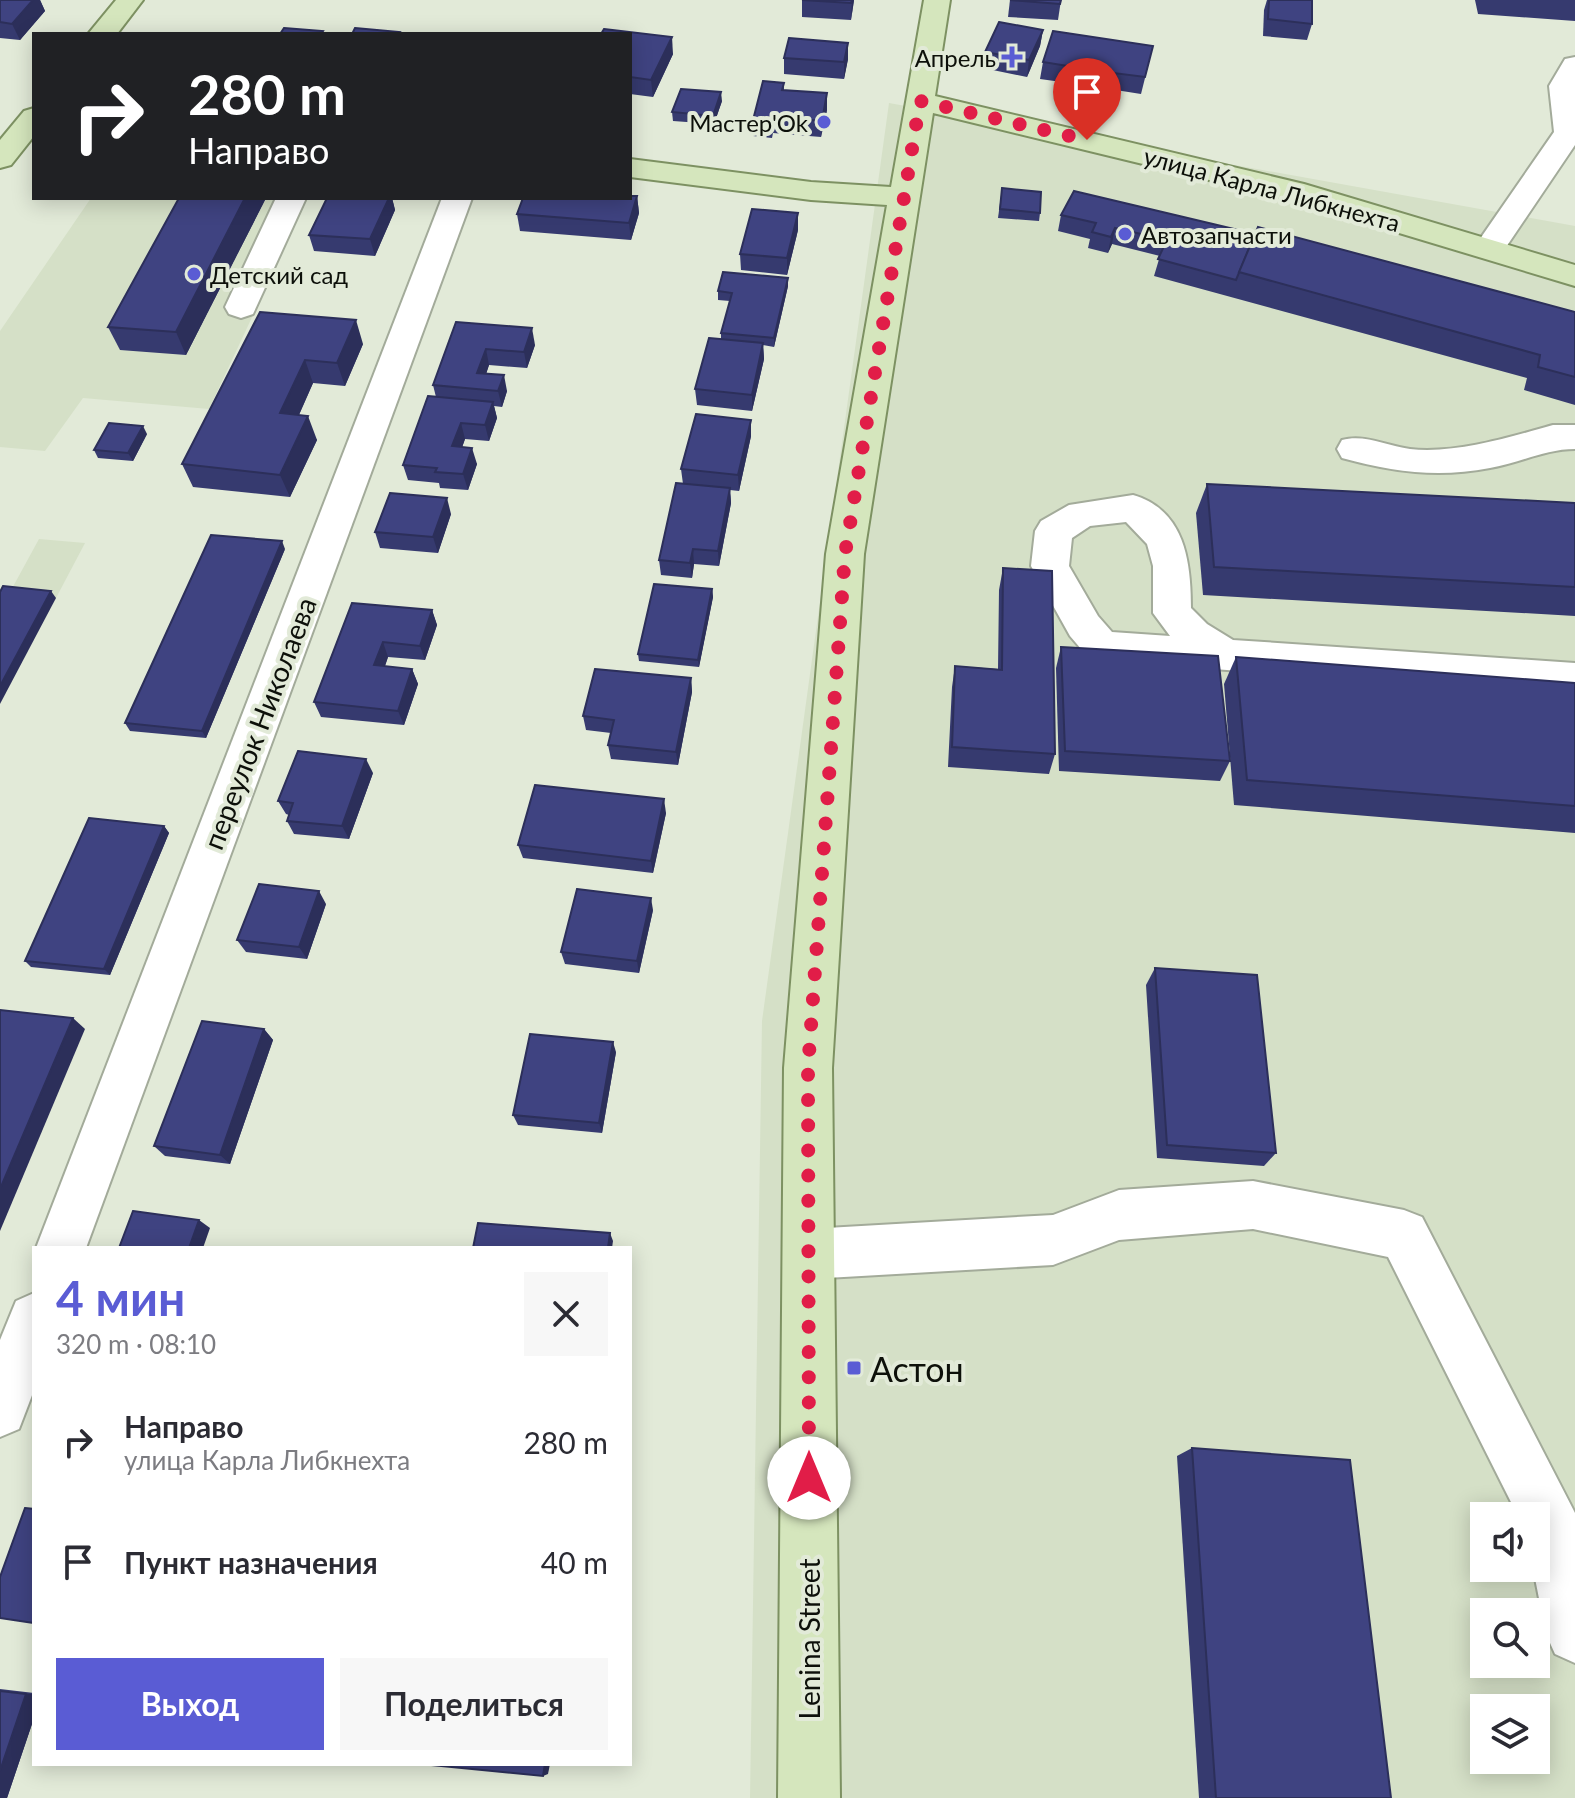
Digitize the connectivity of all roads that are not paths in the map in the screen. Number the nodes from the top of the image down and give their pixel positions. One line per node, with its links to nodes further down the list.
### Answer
1 (130, 0): 3 (main road)
2 (937, 0): 5 (main road, Lenina Street)
3 (104, 32)
4 (1575, 65): 12 (street)
5 (920, 101): 9 (main road, Lenina Street); 12 (main road, улица Карла Либкнехта)
6 (32, 119): 7 (main road)
7 (0, 159)
8 (632, 168): 9 (main road)
9 (902, 197): 20 (main road, Lenina Street)
10 (290, 200): 14 (street)
11 (456, 200): 19 (street, переулок Николаева)
12 (1489, 249): 13 (main road, улица Карла Либкнехта)
13 (1575, 276)
14 (241, 307)
15 (1575, 437): 16 (street)
16 (1355, 449)
17 (1226, 655): 17 (street); 18 (street)
18 (1575, 679)
19 (62, 1246)
20 (809, 1254): 23 (street); 24 (main road, Lenina Street)
21 (32, 1324): 22 (street)
22 (0, 1410)
23 (1575, 1634)
24 (809, 1798)

